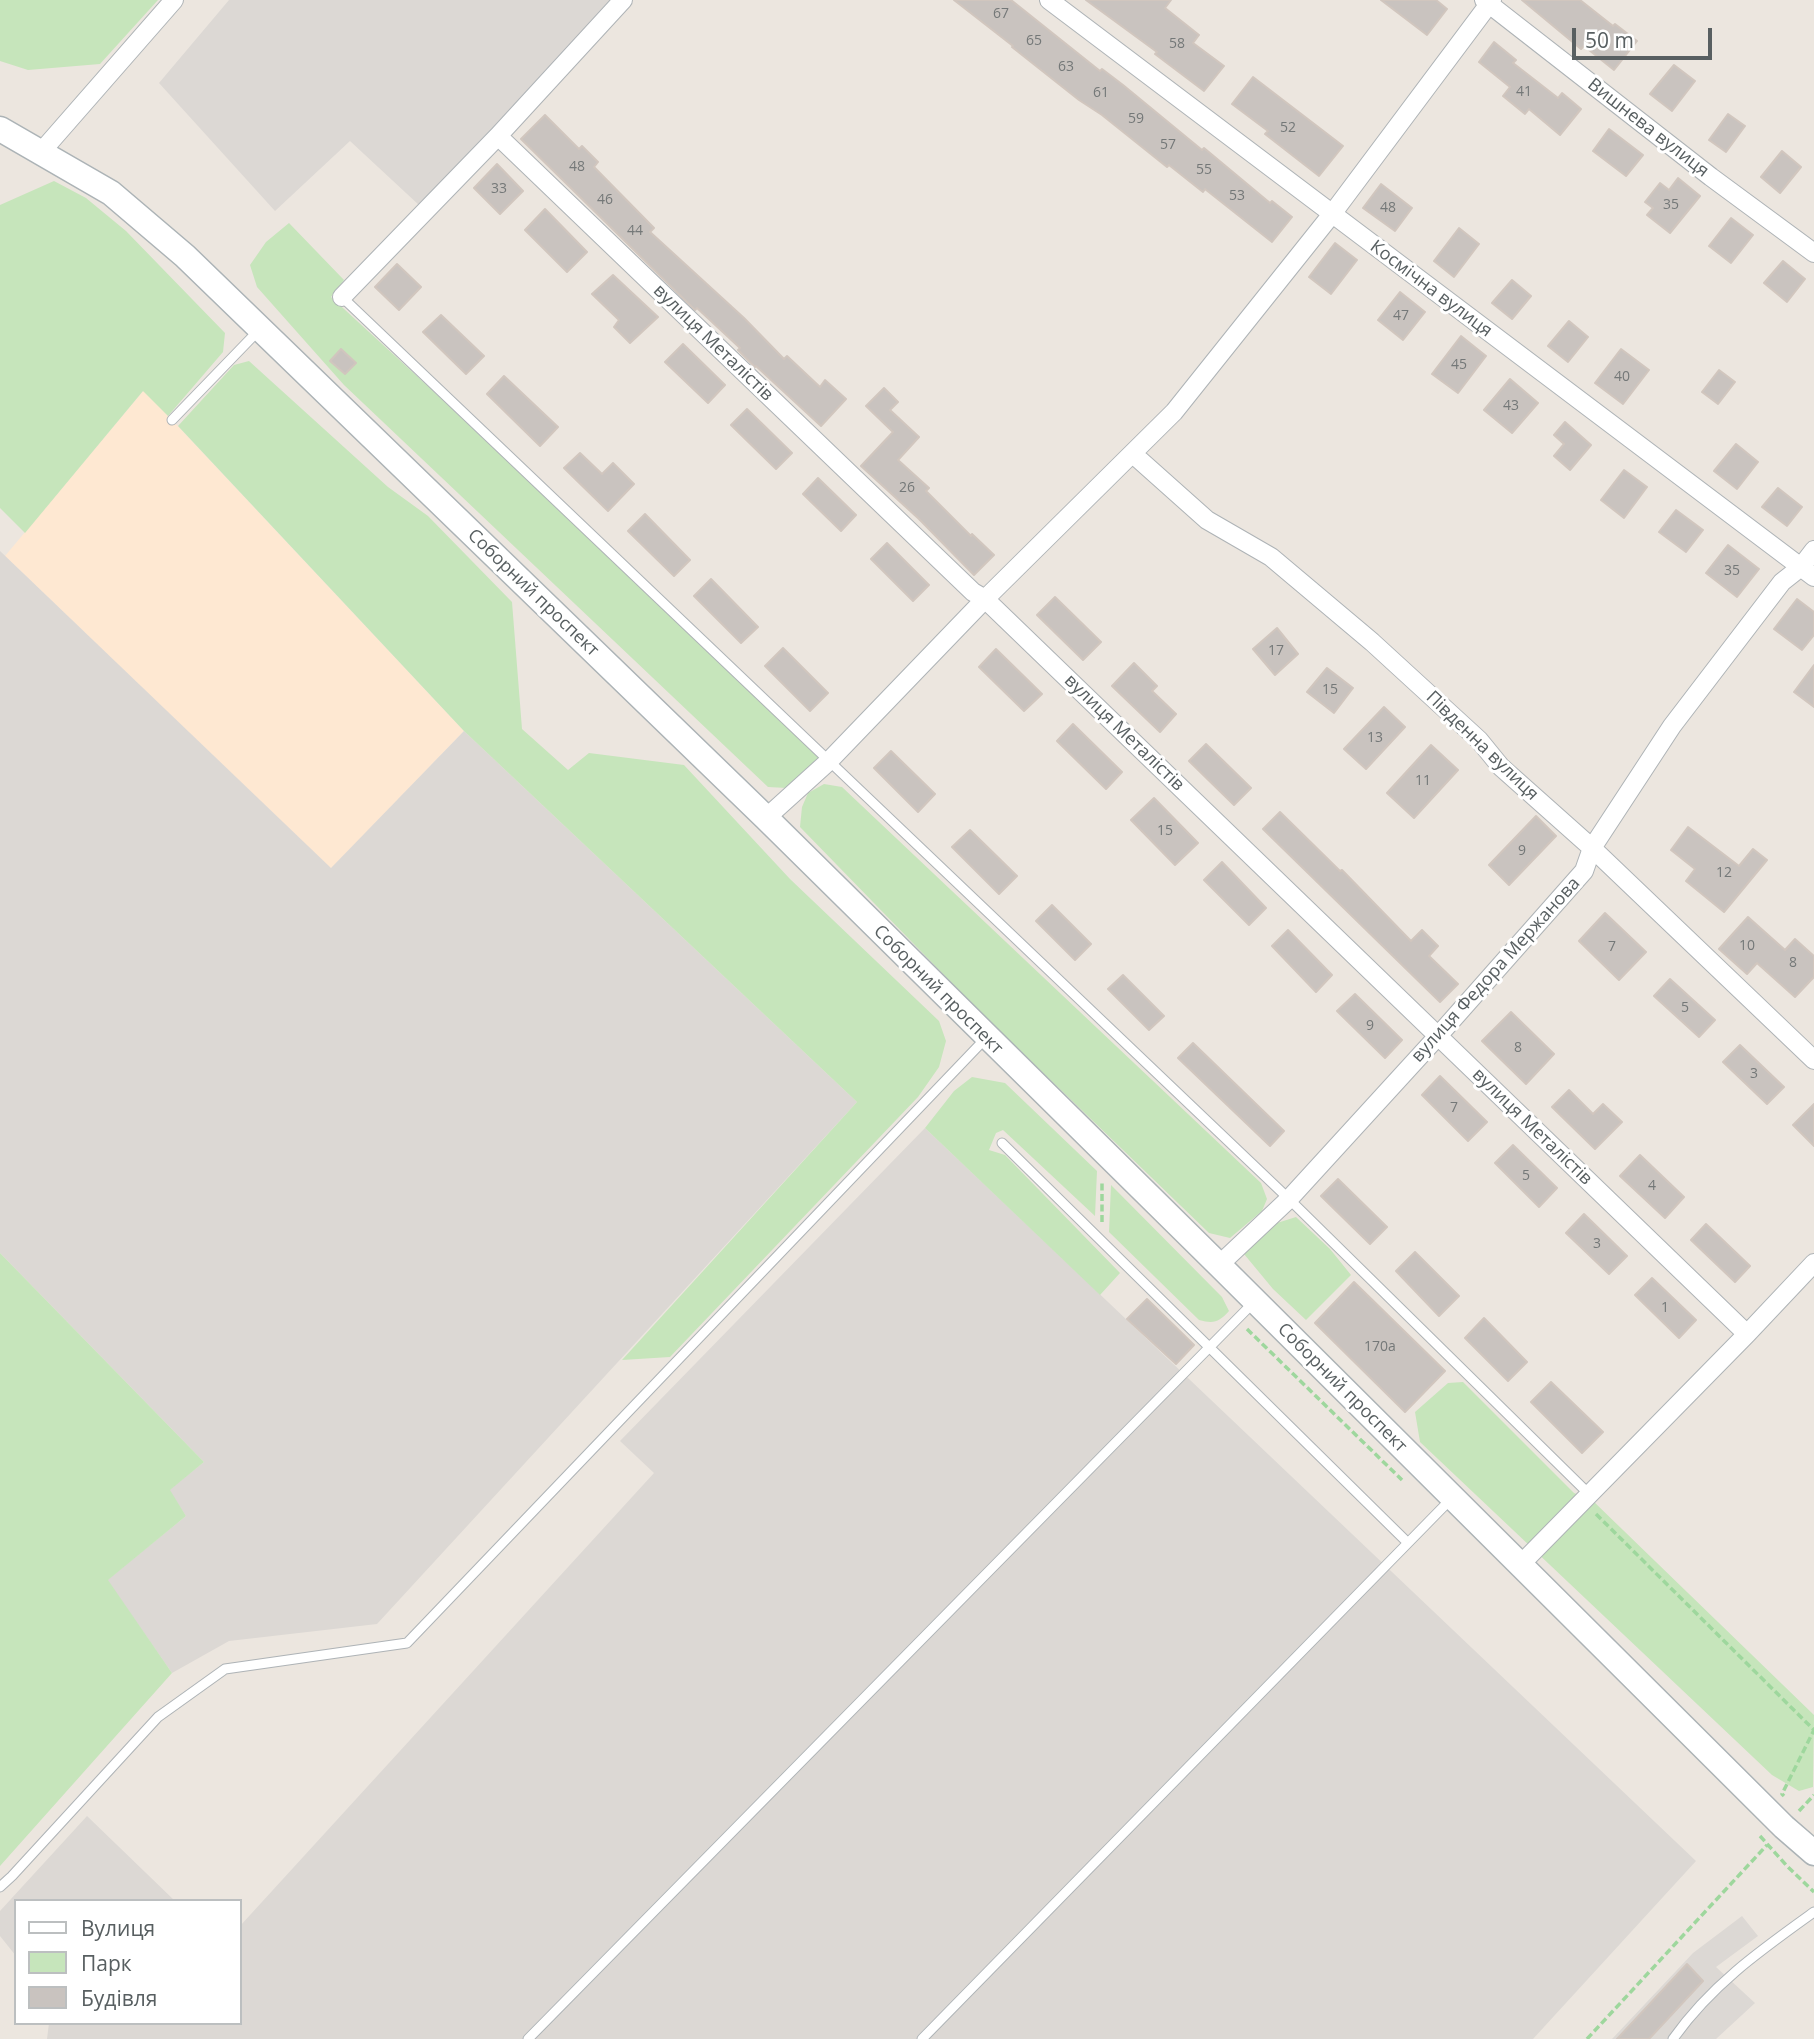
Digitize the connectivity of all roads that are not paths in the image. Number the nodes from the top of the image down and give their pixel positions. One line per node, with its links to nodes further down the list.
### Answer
1 (174, 0): 7 (street)
2 (623, 0): 6 (street)
3 (1049, 0): 8 (street, Космічна вулиця)
4 (1488, 1): 8 (street); 9 (street, Вишнева вулиця)
5 (0, 129): 7 (main road, Соборний проспект)
6 (498, 136): 10 (street); 16 (street, вулиця Металістів)
7 (42, 151): 11 (main road, Соборний проспект)
8 (1332, 214): 13 (street); 15 (street, Космічна вулиця)
9 (1814, 253)
10 (342, 298): 17 (lane)
11 (260, 329): 12 (lane); 18 (main road, Соборний проспект)
12 (172, 421)
13 (1133, 454): 16 (street); 19 (street, Південна вулиця)
14 (1814, 550): 15 (street, вулиця Федора Мержанова)
15 (1807, 572): 19 (street, вулиця Федора Мержанова)
16 (985, 599): 17 (street); 20 (street, вулиця Металістів)
17 (829, 761): 18 (street); 24 (lane)
18 (766, 818): 21 (main road, Соборний проспект)
19 (1592, 848): 20 (street, вулиця Федора Мержанова); 22 (street, Південна вулиця)
20 (1438, 1036): 24 (street, вулиця Федора Мержанова); 28 (street, вулиця Металістів)
21 (986, 1038): 26 (main road, Соборний проспект); 35 (lane)
22 (1814, 1060)
23 (1002, 1143): 29 (lane)
24 (1289, 1199): 26 (street, вулиця Федора Мержанова); 31 (lane)
25 (1814, 1263): 28 (street)
26 (1219, 1265): 27 (main road, Соборний проспект)
27 (1255, 1301): 29 (lane); 30 (main road, Соборний проспект)
28 (1747, 1334): 31 (street)
29 (1209, 1347): 32 (lane); 37 (lane)
30 (1452, 1497): 32 (lane); 33 (main road, Соборний проспект)
31 (1587, 1498): 33 (street)
32 (1408, 1542): 38 (lane)
33 (1520, 1565): 34 (main road, Соборний проспект)
34 (1814, 1853)
35 (0, 1887)
36 (1814, 1912): 39 (lane)
37 (528, 2039)
38 (922, 2039)
39 (1673, 2039)

